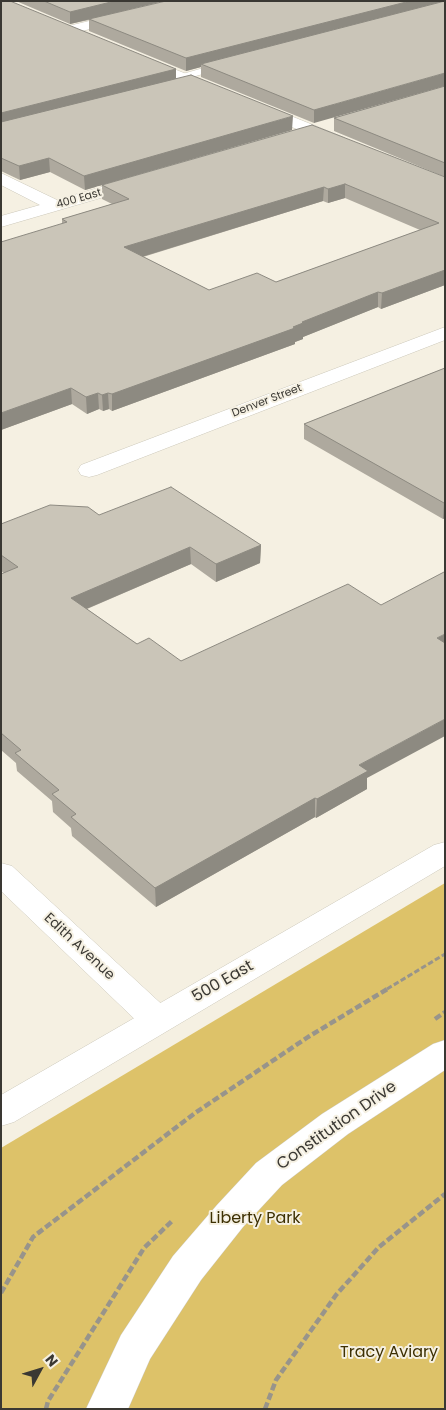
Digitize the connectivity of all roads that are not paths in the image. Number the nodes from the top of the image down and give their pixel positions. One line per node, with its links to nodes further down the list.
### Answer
1 (191, 1): 3 (street)
2 (51, 23): 3 (street)
3 (69, 30): 4 (street)
4 (95, 41)
5 (130, 55): 7 (street)
6 (231, 64): 7 (lane)
7 (185, 81): 8 (street)
8 (231, 97)
9 (249, 104): 11 (street)
10 (333, 124): 11 (street)
11 (313, 130): 12 (street); 13 (street)
12 (289, 137)
13 (357, 149)
14 (158, 176): 16 (street, 400 East)
15 (1, 178): 16 (street)
16 (56, 206): 17 (street, 400 East)
17 (1, 222)
18 (445, 332): 19 (street, Denver Street)
19 (89, 470)
20 (445, 852): 22 (street, 500 East)
21 (1, 873): 22 (street, Edith Avenue)
22 (157, 1020): 24 (street, 500 East)
23 (445, 1053): 25 (street, Constitution Drive)
24 (1, 1112)
25 (107, 1409)

